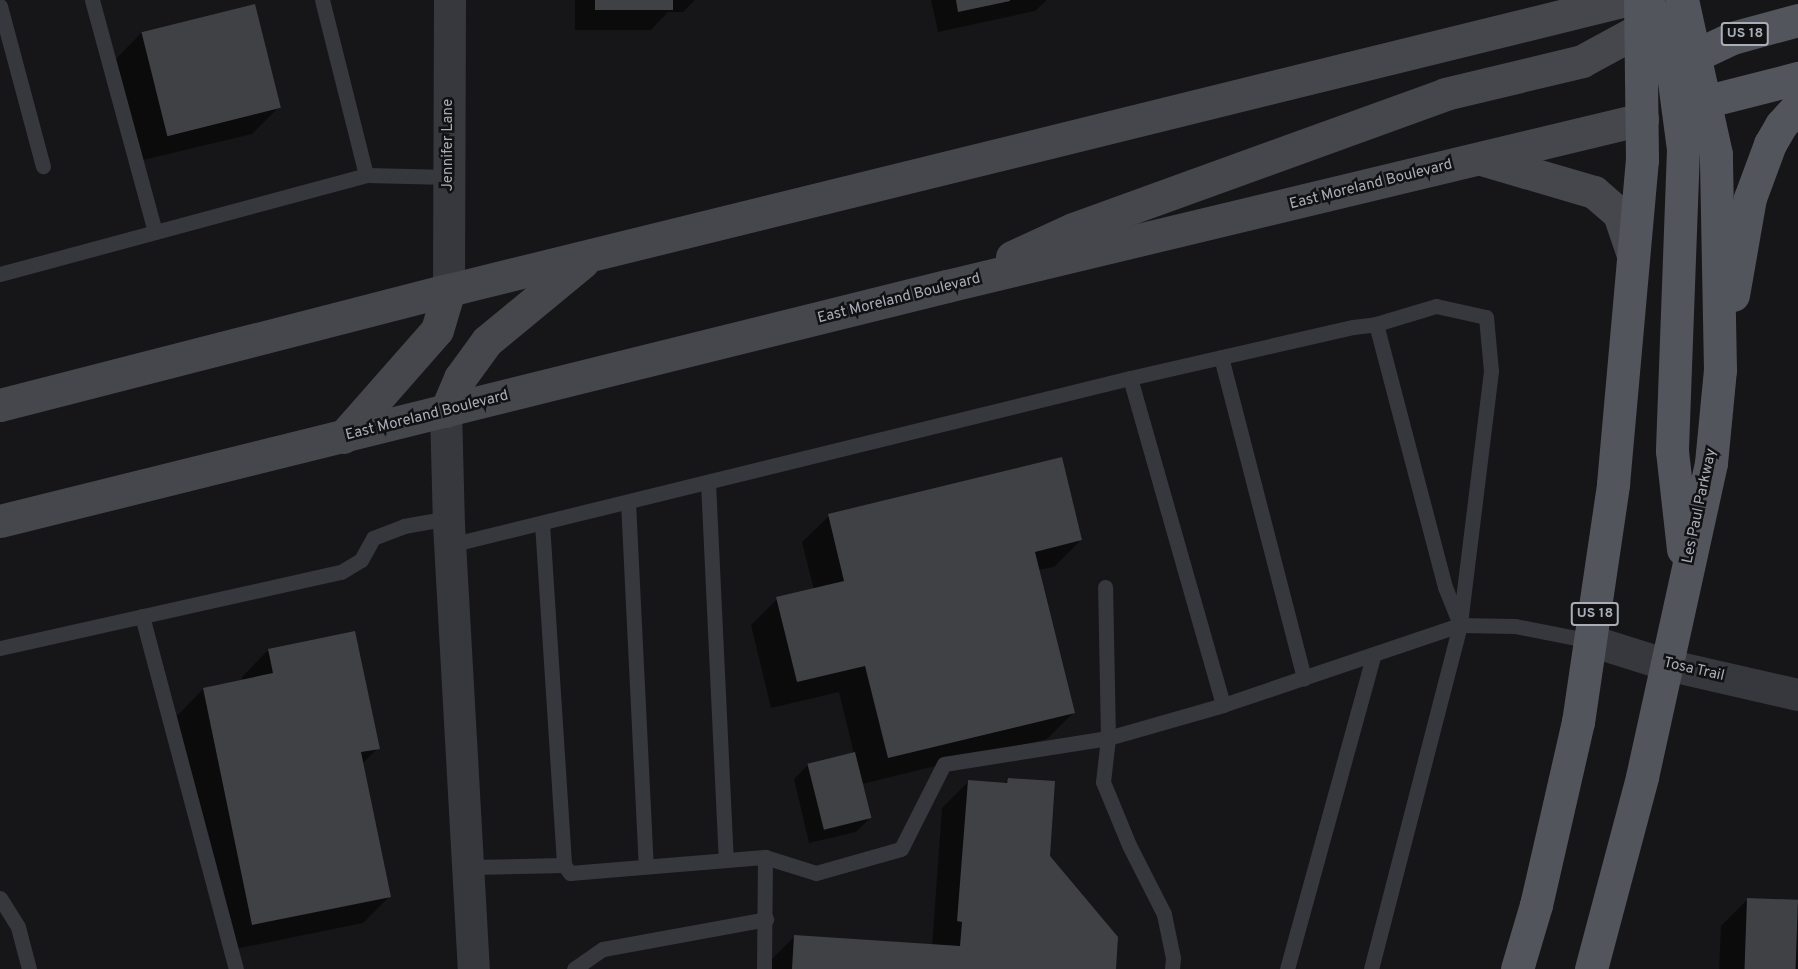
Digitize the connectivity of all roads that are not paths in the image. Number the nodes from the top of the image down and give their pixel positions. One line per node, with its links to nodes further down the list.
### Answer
1 (92, 0): 17 (lane)
2 (322, 0): 15 (lane)
3 (450, 0): 16 (street, Jennifer Lane)
4 (1626, 0): 19 (main road)
5 (0, 6): 14 (lane)
6 (1655, 7): 8 (main road, Les Paul Parkway); 12 (main road, US 18); 21 (main road)
7 (1798, 20): 8 (main road, US 18)
8 (1684, 65): 10 (main road, Les Paul Parkway); 12 (main road)
9 (1798, 78): 10 (main road, East Moreland Boulevard)
10 (1692, 105): 12 (main road, East Moreland Boulevard); 25 (main road, Les Paul Parkway); 35 (main road)
11 (1798, 106): 25 (main road)
12 (1642, 119): 13 (main road, East Moreland Boulevard); 18 (main road, US 18)
13 (1479, 159): 18 (main road); 21 (main road, East Moreland Boulevard)
14 (43, 166)
15 (366, 175): 16 (lane); 17 (lane)
16 (448, 177): 22 (street, Jennifer Lane)
17 (155, 232): 20 (lane)
18 (1632, 252): 39 (main road, US 18)
19 (591, 256): 22 (main road); 28 (main road)
20 (0, 274)
21 (947, 286): 28 (main road, East Moreland Boulevard)
22 (448, 290): 27 (main road); 29 (main road)
23 (1376, 324): 24 (lane); 38 (lane); 38 (lane)
24 (1221, 357): 26 (lane); 43 (lane)
25 (1720, 370): 35 (main road, Les Paul Parkway)
26 (1130, 378): 30 (lane); 45 (lane)
27 (0, 405)
28 (446, 411): 29 (main road, East Moreland Boulevard); 34 (street)
29 (343, 437): 32 (main road, East Moreland Boulevard)
30 (708, 482): 31 (lane); 48 (lane)
31 (628, 502): 33 (lane); 50 (lane)
32 (0, 521)
33 (542, 523): 34 (lane); 49 (lane)
34 (449, 532): 37 (lane); 51 (street)
35 (1686, 571): 42 (main road, Les Paul Parkway)
36 (1105, 587): 46 (lane)
37 (142, 616): 40 (lane); 55 (lane)
38 (1460, 625): 39 (lane); 41 (lane); 61 (lane)
39 (1591, 641): 42 (street, Tosa Trail); 62 (main road, US 18)
40 (0, 648)
41 (1373, 656): 43 (lane); 60 (lane)
42 (1667, 665): 44 (street, Tosa Trail); 63 (main road, Les Paul Parkway)
43 (1304, 678): 45 (lane)
44 (1798, 695)
45 (1223, 705): 46 (lane)
46 (1108, 738): 47 (lane); 59 (lane)
47 (765, 856): 48 (lane); 53 (lane)
48 (726, 860): 50 (lane)
49 (564, 865): 50 (lane); 51 (lane)
50 (646, 866)
51 (468, 867): 56 (street)
52 (0, 898): 54 (lane)
53 (766, 919): 57 (lane); 58 (lane)
54 (29, 969)
55 (236, 969)
56 (474, 969)
57 (574, 969)
58 (764, 969)
59 (1172, 969)
60 (1287, 969)
61 (1371, 969)
62 (1517, 969)
63 (1591, 969)

